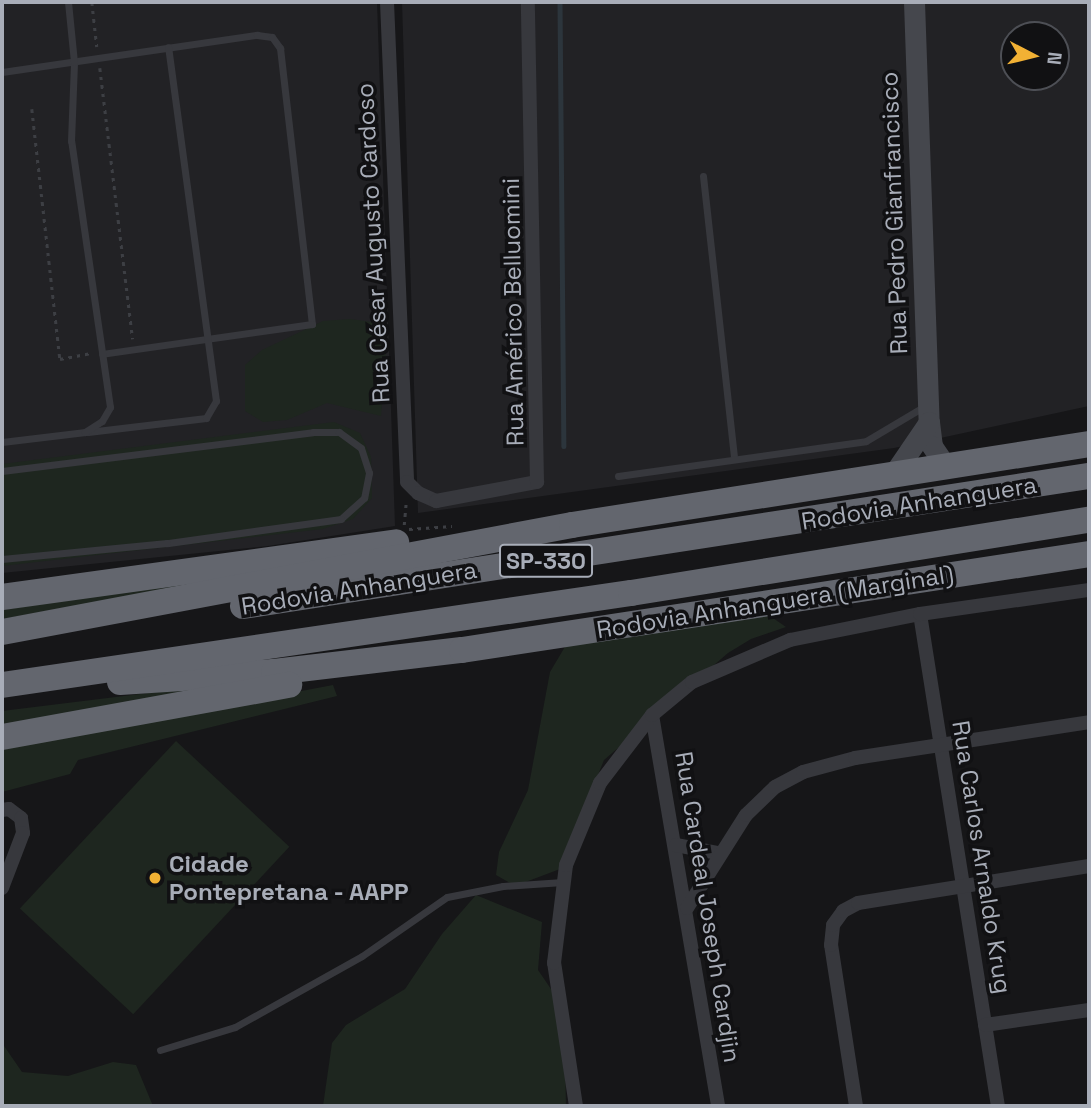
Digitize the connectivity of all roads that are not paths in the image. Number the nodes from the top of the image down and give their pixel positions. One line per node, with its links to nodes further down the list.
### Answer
1 (68, 2): 6 (lane)
2 (528, 2): 21 (street, Rua Américo Belluomini)
3 (914, 2): 11 (street, Rua Pedro Gianfrancisco)
4 (383, 4): 21 (street, Rua César Augusto Cardoso)
5 (168, 47): 6 (lane); 9 (lane); 9 (lane)
6 (74, 62): 7 (lane); 10 (lane)
7 (2, 72)
8 (703, 176): 15 (lane)
9 (206, 341): 10 (lane); 12 (lane)
10 (102, 354): 12 (lane)
11 (929, 413): 15 (lane); 16 (street, Rua Pedro Gianfrancisco); 18 (street)
12 (85, 432): 13 (lane)
13 (2, 442)
14 (1089, 444): 16 (highway)
15 (734, 458): 19 (lane)
16 (946, 467): 18 (highway)
17 (2, 471): 25 (lane)
18 (893, 475): 23 (highway)
19 (618, 476)
20 (1089, 476): 30 (highway, Rodovia Anhanguera / SP-330)
21 (407, 482)
22 (1089, 520): 32 (highway, Rodovia Anhanguera / SP-330)
23 (572, 525): 27 (highway); 29 (highway)
24 (1089, 554): 31 (highway, Rodovia Anhanguera (Marginal))
25 (2, 559)
26 (1089, 590): 28 (street)
27 (2, 597)
28 (920, 614): 34 (street); 37 (street, Rua Carlos Arnaldo Krug)
29 (2, 632)
30 (2, 645)
31 (462, 650): 33 (highway); 36 (highway)
32 (2, 685)
33 (2, 694)
34 (652, 715): 39 (street, Rua Cardeal Joseph Cardjin); 42 (street)
35 (1089, 722): 37 (street)
36 (2, 737)
37 (943, 743): 40 (street); 43 (street, Rua Carlos Arnaldo Krug)
38 (5, 809): 44 (street)
39 (676, 845): 40 (street); 45 (street, Rua Cardeal Joseph Cardjin)
40 (718, 853): 45 (street)
41 (1089, 866): 43 (street)
42 (563, 882): 48 (lane); 49 (street)
43 (962, 885): 47 (street, Rua Carlos Arnaldo Krug); 51 (street)
44 (2, 888)
45 (687, 908): 50 (street, Rua Cardeal Joseph Cardjin)
46 (1089, 1010): 47 (street)
47 (985, 1025): 52 (street, Rua Carlos Arnaldo Krug)
48 (160, 1050)
49 (576, 1106)
50 (718, 1106)
51 (856, 1106)
52 (998, 1106)

